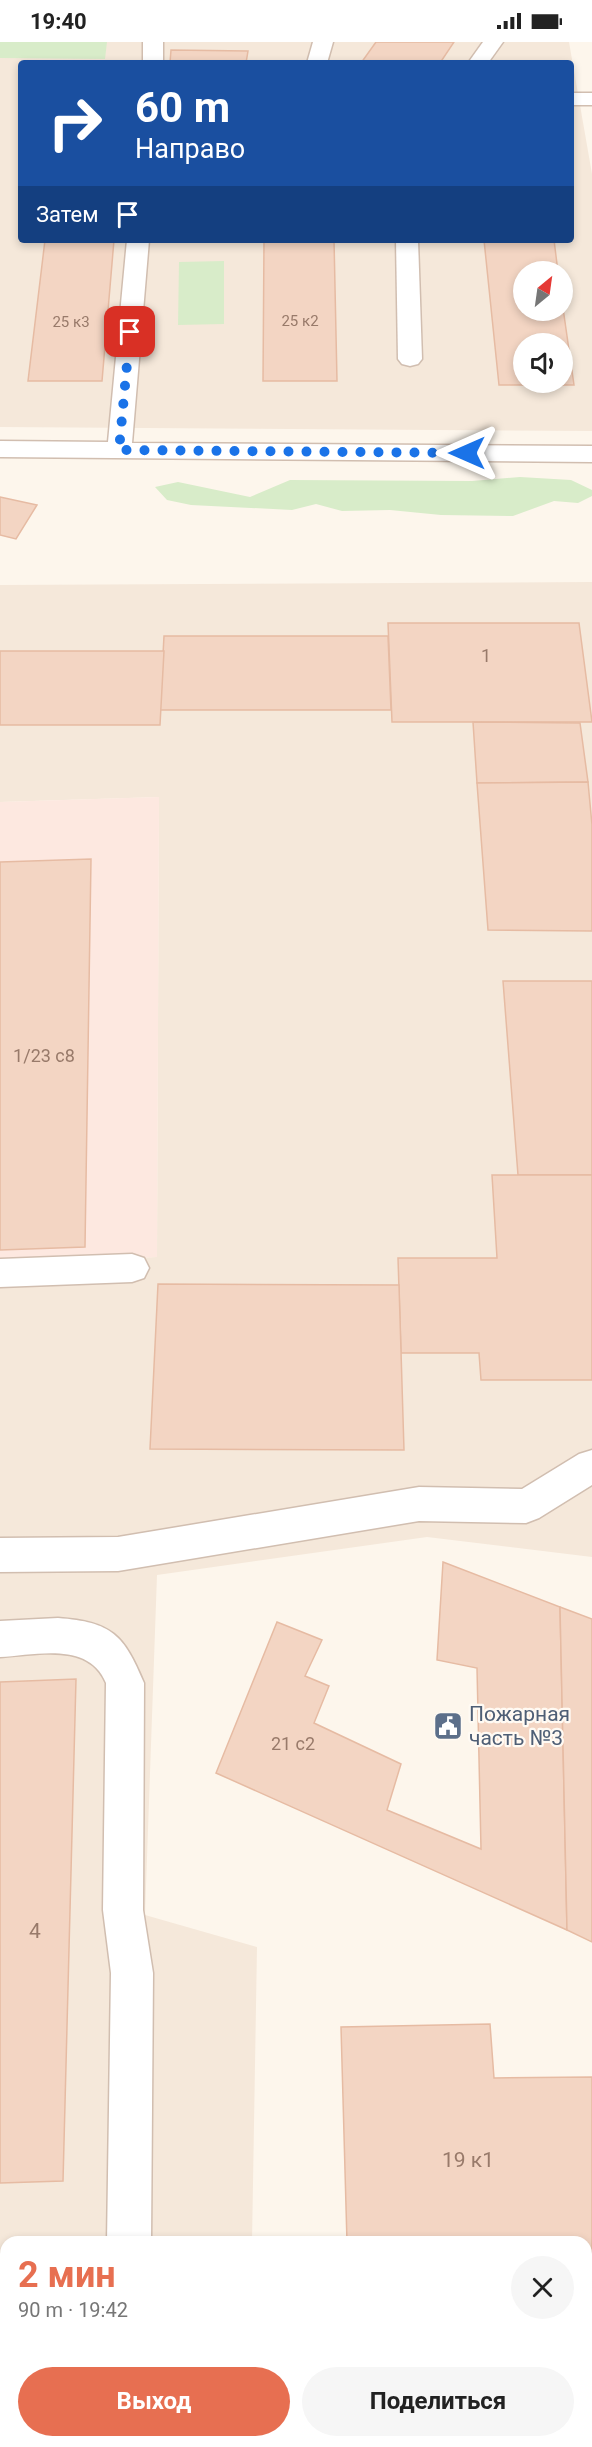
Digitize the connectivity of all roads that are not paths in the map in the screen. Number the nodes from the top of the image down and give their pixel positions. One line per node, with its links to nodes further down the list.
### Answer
1 (153, 42): 4 (street)
2 (323, 42): 5 (street)
3 (493, 42): 6 (street)
4 (153, 60)
5 (317, 60)
6 (480, 60)
7 (574, 99): 8 (street)
8 (592, 99)
9 (138, 243): 13 (street)
10 (407, 243): 11 (street)
11 (410, 359)
12 (0, 449): 13 (street)
13 (119, 450): 14 (street)
14 (592, 454)
15 (132, 1268): 16 (street)
16 (0, 1273)
17 (592, 1467): 18 (street)
18 (0, 1555)
19 (0, 1639): 20 (street)
20 (129, 2236)

